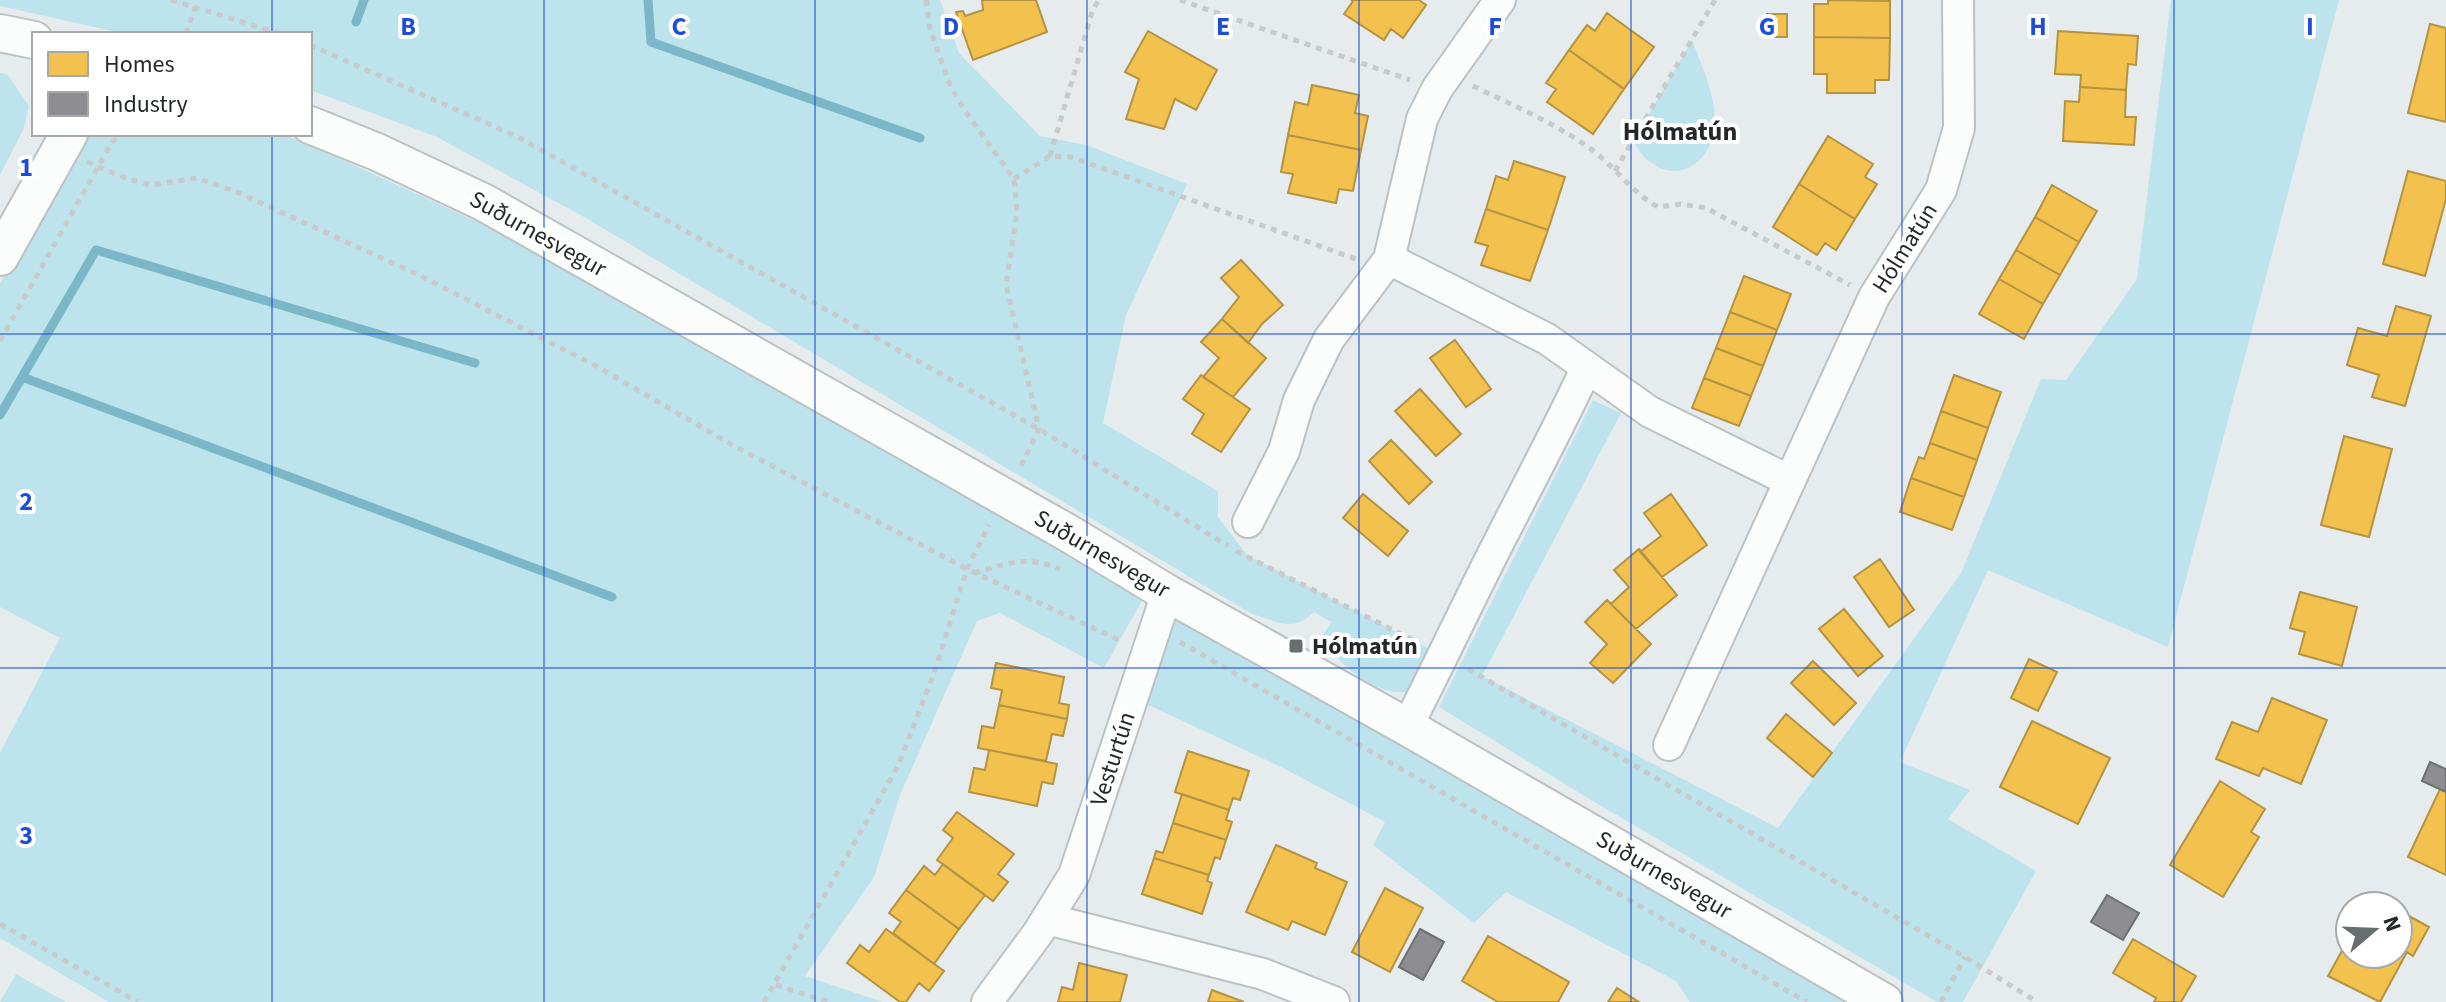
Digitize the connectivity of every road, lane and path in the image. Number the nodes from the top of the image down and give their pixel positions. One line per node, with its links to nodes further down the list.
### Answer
1 (171, 0): 8 (path)
2 (926, 0): 21 (path)
3 (1099, 0): 18 (path)
4 (1180, 0): 14 (path)
5 (1500, 0): 14 (street)
6 (1715, 0): 20 (path)
7 (1958, 0): 24 (street, Hólmatún)
8 (195, 7): 9 (path); 10 (path)
9 (187, 32)
10 (275, 32)
11 (0, 33): 12 (street)
12 (32, 40)
13 (312, 46): 27 (path)
14 (1442, 81): 20 (path); 23 (street)
15 (312, 126): 29 (street, Suðurnesvegur)
16 (120, 136): 19 (path)
17 (65, 140): 19 (path); 22 (street)
18 (1050, 156): 21 (path); 23 (path)
19 (98, 168): 25 (path); 31 (path)
20 (1615, 171): 24 (path)
21 (1014, 179): 27 (path)
22 (0, 257)
23 (1385, 264): 26 (street); 30 (street)
24 (1874, 297): 28 (street, Hólmatún)
25 (0, 341)
26 (1586, 369): 28 (street); 36 (street)
27 (1039, 429): 29 (path); 36 (path)
28 (1790, 481): 38 (street, Hólmatún)
29 (1003, 497): 31 (path); 34 (street, Suðurnesvegur)
30 (1248, 522)
31 (967, 569): 33 (path); 42 (path)
32 (1068, 572): 33 (path)
33 (974, 573): 35 (path)
34 (1167, 593): 35 (street, Vesturtún); 37 (street, Suðurnesvegur)
35 (1152, 641): 39 (street, Vesturtún); 48 (path)
36 (1445, 655): 37 (street); 41 (path)
37 (1407, 727): 49 (street, Suðurnesvegur)
38 (1669, 745)
39 (1047, 919): 46 (street, Vesturtún); 47 (street)
40 (0, 924): 43 (path)
41 (1965, 957): 50 (path); 51 (path)
42 (776, 985): 44 (path); 45 (path)
43 (138, 1002)
44 (764, 1002)
45 (829, 1002)
46 (987, 1002)
47 (1334, 1002)
48 (1807, 1002)
49 (1884, 1002)
50 (1941, 1002)
51 (2037, 1002)

